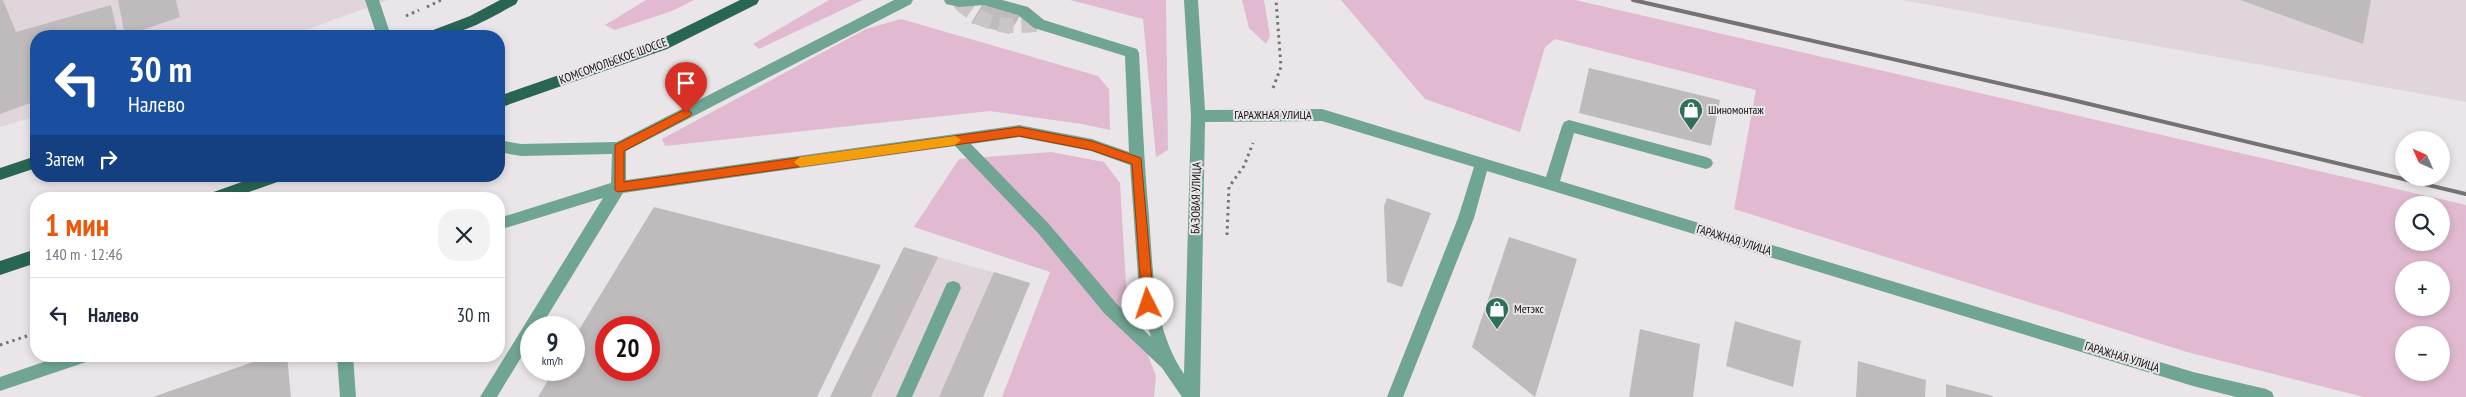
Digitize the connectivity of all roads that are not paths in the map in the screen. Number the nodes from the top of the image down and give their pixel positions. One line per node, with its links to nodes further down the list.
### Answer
1 (372, 0): 7 (street)
2 (511, 0): 8 (main road)
3 (752, 0): 9 (main road, КОМСОМОЛЬСКОЕ ШОССЕ)
4 (906, 0): 13 (street)
5 (951, 0): 14 (street)
6 (1191, 0): 10 (street, БАЗОВАЯ УЛИЦА)
7 (382, 30)
8 (449, 30)
9 (505, 100)
10 (1198, 116): 17 (street, ГАРАЖНАЯ УЛИЦА); 34 (street, БАЗОВАЯ УЛИЦА)
11 (959, 140): 14 (street); 21 (street); 29 (street)
12 (505, 147): 13 (street)
13 (619, 148): 21 (street)
14 (1137, 161): 29 (street)
15 (1706, 163): 20 (street)
16 (30, 164): 18 (main road)
17 (1482, 164): 20 (street, ГАРАЖНАЯ УЛИЦА); 35 (street)
18 (0, 174)
19 (260, 182): 22 (main road)
20 (1552, 185): 36 (street, ГАРАЖНАЯ УЛИЦА)
21 (618, 187): 23 (street); 32 (street)
22 (231, 192)
23 (505, 222)
24 (30, 258): 25 (main road)
25 (0, 268)
26 (953, 288): 33 (street)
27 (65, 362): 30 (street)
28 (345, 362): 31 (street)
29 (1169, 364): 34 (street)
30 (0, 384)
31 (348, 397)
32 (488, 397)
33 (904, 397)
34 (1191, 397)
35 (1395, 397)
36 (2266, 397)

